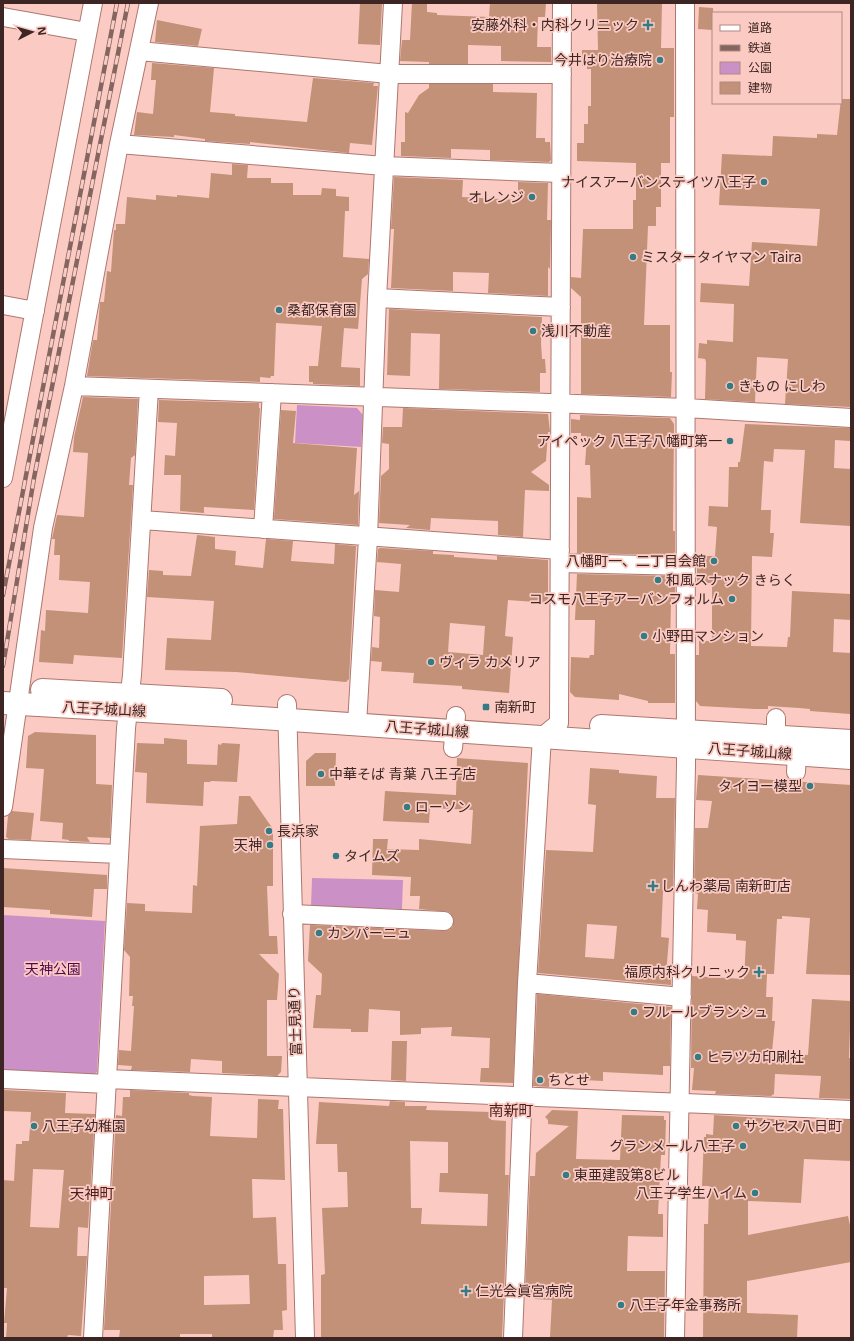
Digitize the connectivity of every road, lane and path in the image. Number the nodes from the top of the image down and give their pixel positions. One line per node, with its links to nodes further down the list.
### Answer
1 (93, 3): 7 (street)
2 (149, 3): 8 (street)
3 (393, 3): 9 (street)
4 (562, 3): 10 (street)
5 (685, 3): 23 (street)
6 (3, 17): 7 (street)
7 (87, 32): 17 (street)
8 (139, 51): 9 (street); 11 (street)
9 (389, 74): 10 (street); 12 (street)
10 (562, 74): 13 (street)
11 (119, 144): 12 (street); 18 (street)
12 (384, 166): 13 (street); 14 (street)
13 (561, 172): 16 (street)
14 (377, 298): 16 (street); 21 (street)
15 (3, 305): 17 (street)
16 (561, 307): 22 (street)
17 (35, 311): 25 (street)
18 (74, 386): 19 (street); 31 (street)
19 (149, 389): 20 (street); 26 (street)
20 (272, 393): 21 (street); 27 (street)
21 (372, 397): 22 (street); 28 (street)
22 (560, 404): 23 (street); 29 (street)
23 (686, 408): 24 (street); 30 (street)
24 (851, 418)
25 (3, 478)
26 (142, 520): 27 (street); 32 (street)
27 (263, 529): 28 (street)
28 (368, 538): 29 (street); 34 (street)
29 (560, 556): 30 (street); 35 (street)
30 (686, 566): 39 (street)
31 (11, 696): 32 (main road, 八王子城山線); 43 (street)
32 (129, 702): 33 (main road, 八王子城山線); 45 (street)
33 (287, 712): 34 (main road, 八王子城山線); 46 (street, 富士見通り)
34 (357, 717): 37 (main road, 八王子城山線)
35 (559, 723): 37 (main road, 八王子城山線); 38 (street); 39 (main road, 八王子城山線)
36 (776, 727): 39 (main road, 八王子城山線); 40 (main road, 八王子城山線); 42 (street)
37 (454, 731): 38 (main road, 八王子城山線)
38 (542, 737): 39 (main road, 八王子城山線); 48 (street)
39 (686, 739): 42 (main road, 八王子城山線); 49 (street)
40 (851, 741)
41 (851, 758): 42 (main road, 八王子城山線)
42 (796, 763)
43 (3, 807)
44 (3, 849): 45 (street)
45 (119, 854): 51 (street)
46 (292, 914): 47 (street); 52 (street, 富士見通り)
47 (444, 921)
48 (527, 983): 49 (street); 53 (street)
49 (682, 997): 54 (street)
50 (3, 1079): 51 (street)
51 (107, 1081): 52 (street); 56 (street)
52 (297, 1087): 53 (street); 57 (street, 富士見通り)
53 (524, 1096): 54 (street); 58 (street)
54 (679, 1102): 55 (street); 59 (street)
55 (851, 1110)
56 (93, 1338)
57 (305, 1338)
58 (513, 1338)
59 (675, 1338)

